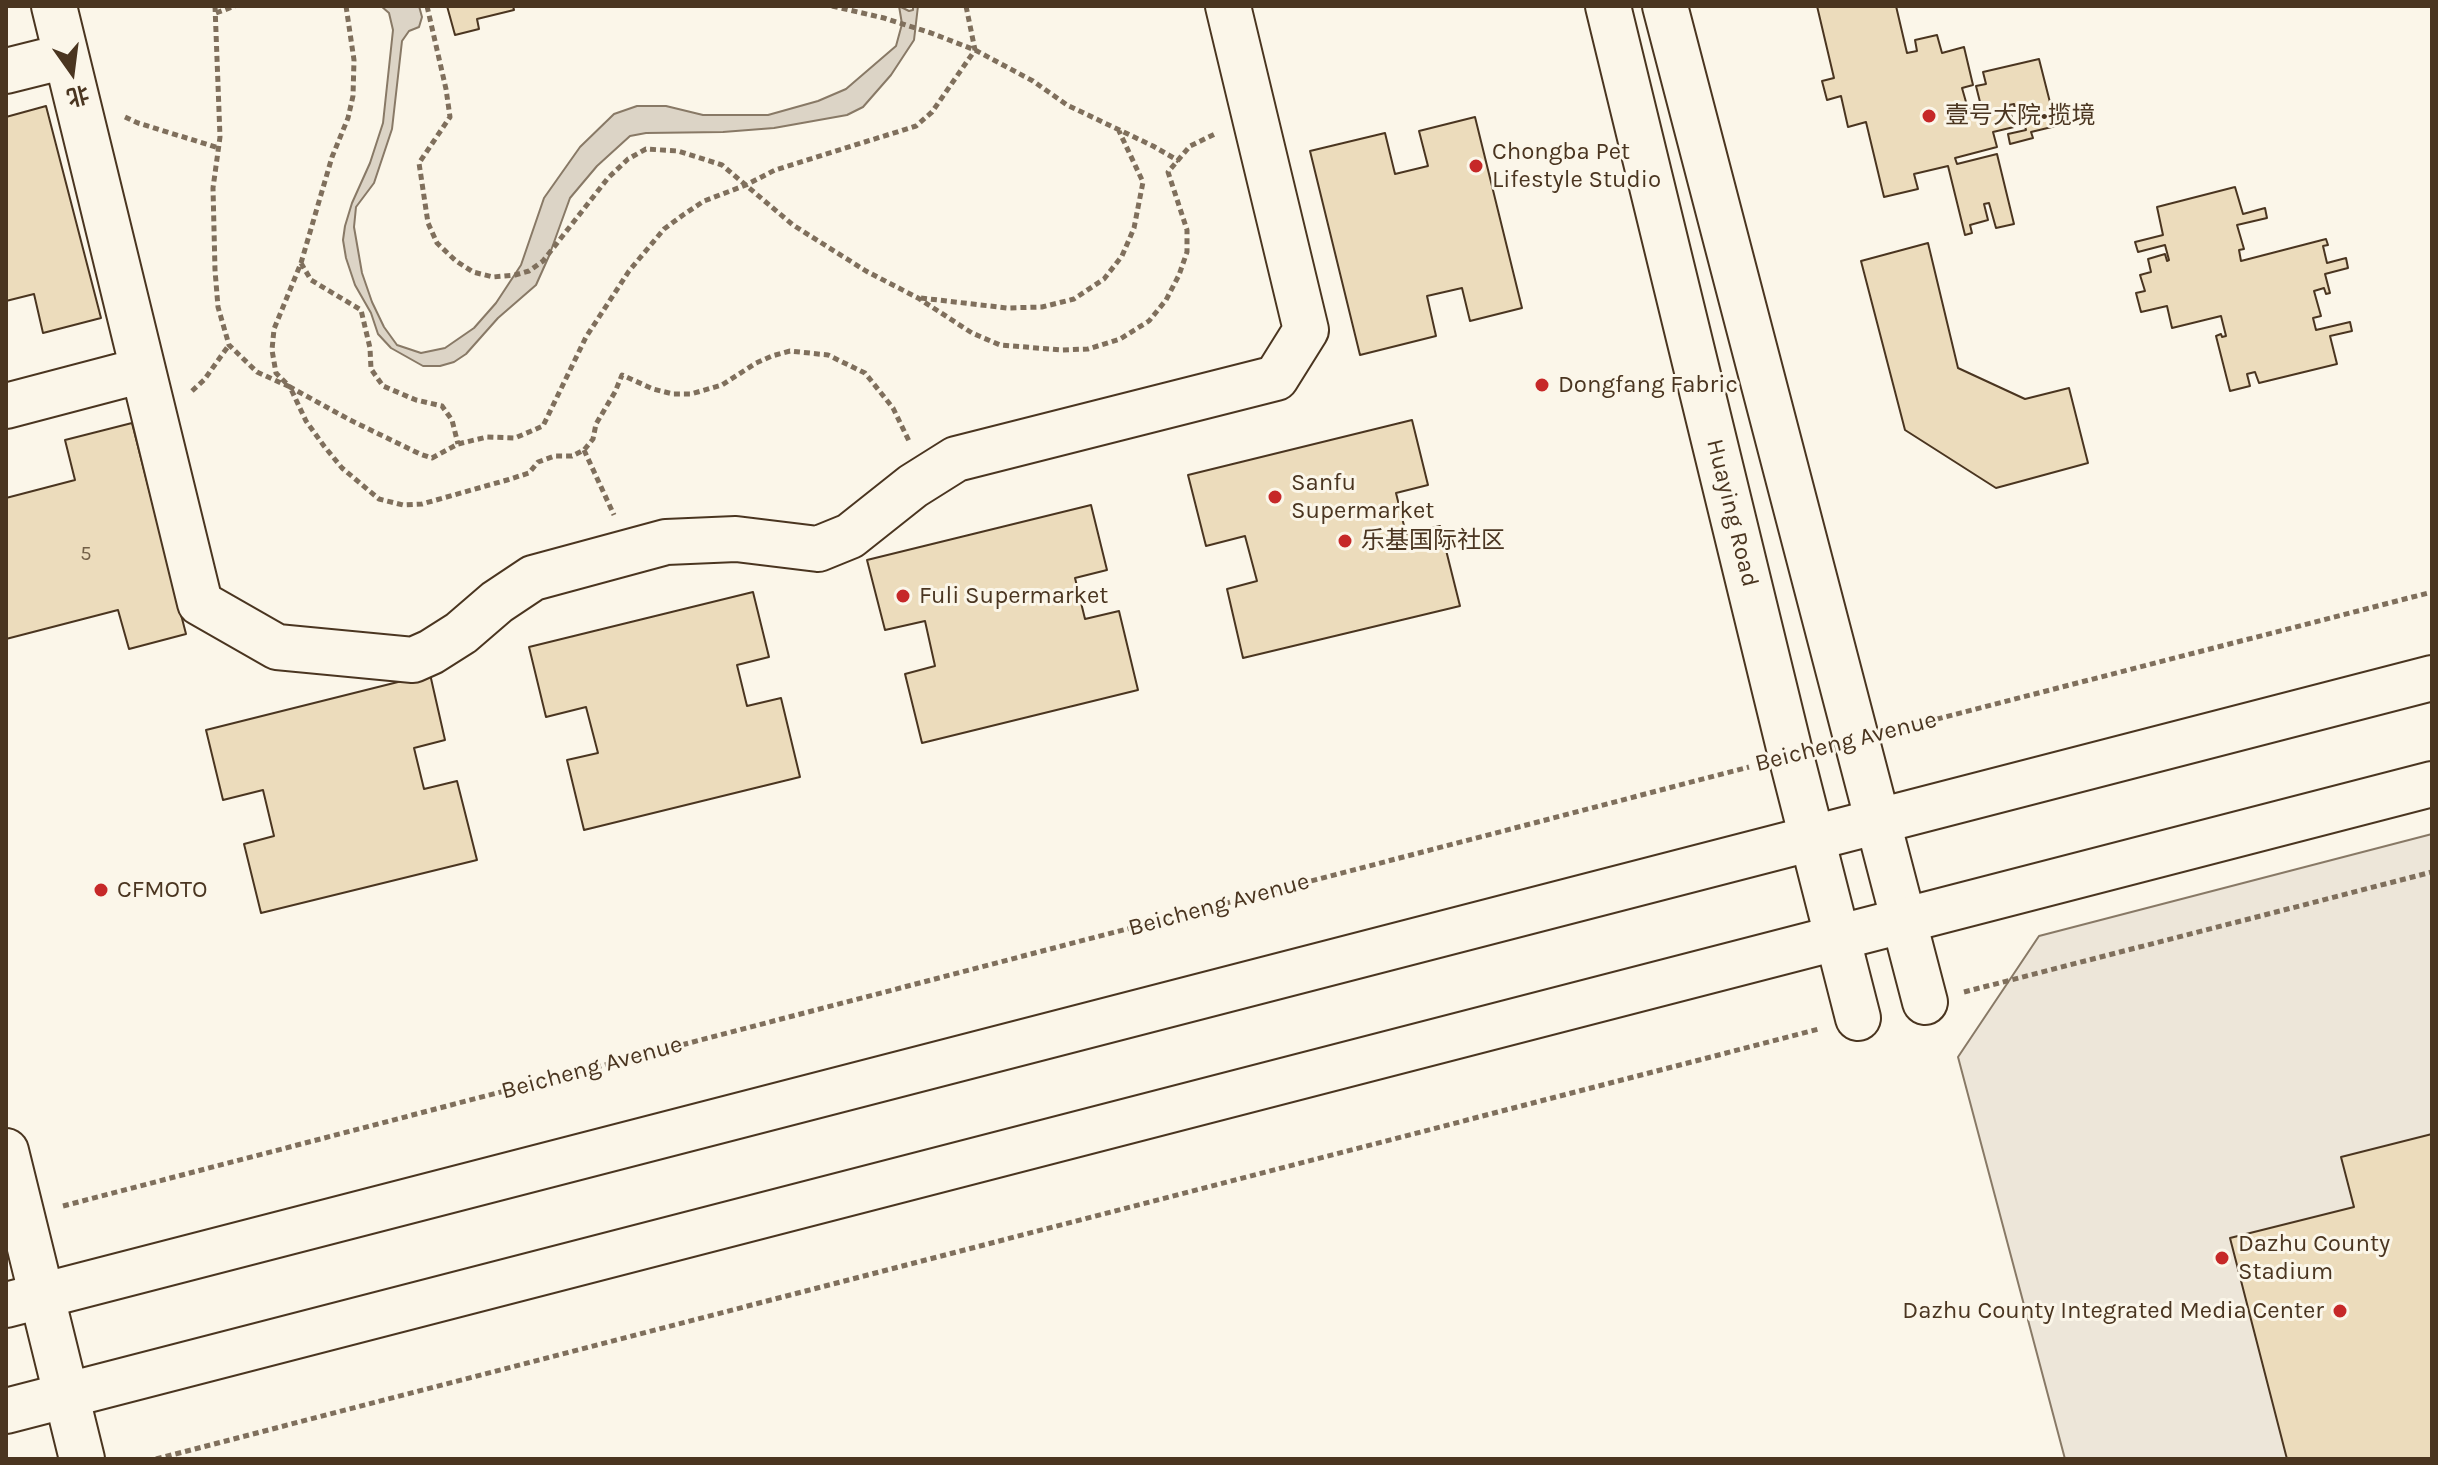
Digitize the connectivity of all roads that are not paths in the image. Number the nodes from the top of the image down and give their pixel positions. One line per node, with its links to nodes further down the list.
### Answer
1 (54, 6): 6 (main road)
2 (1228, 6): 7 (main road)
3 (1608, 6): 12 (main road, Huaying Road)
4 (1665, 6): 11 (main road)
5 (6, 71): 6 (main road)
6 (71, 73): 7 (main road)
7 (143, 370): 8 (main road)
8 (6, 406)
9 (2432, 678): 11 (main road)
10 (2432, 784): 13 (main road)
11 (1877, 821): 12 (main road); 13 (main road)
12 (1812, 837): 14 (main road, Huaying Road); 18 (main road)
13 (1903, 919): 14 (main road); 15 (main road)
14 (1837, 936): 16 (main road, Huaying Road); 19 (main road)
15 (1925, 1002)
16 (1858, 1018)
17 (6, 1151): 18 (main road)
18 (24, 1301): 19 (main road)
19 (66, 1396): 20 (main road); 21 (main road)
20 (6, 1411)
21 (82, 1459)

